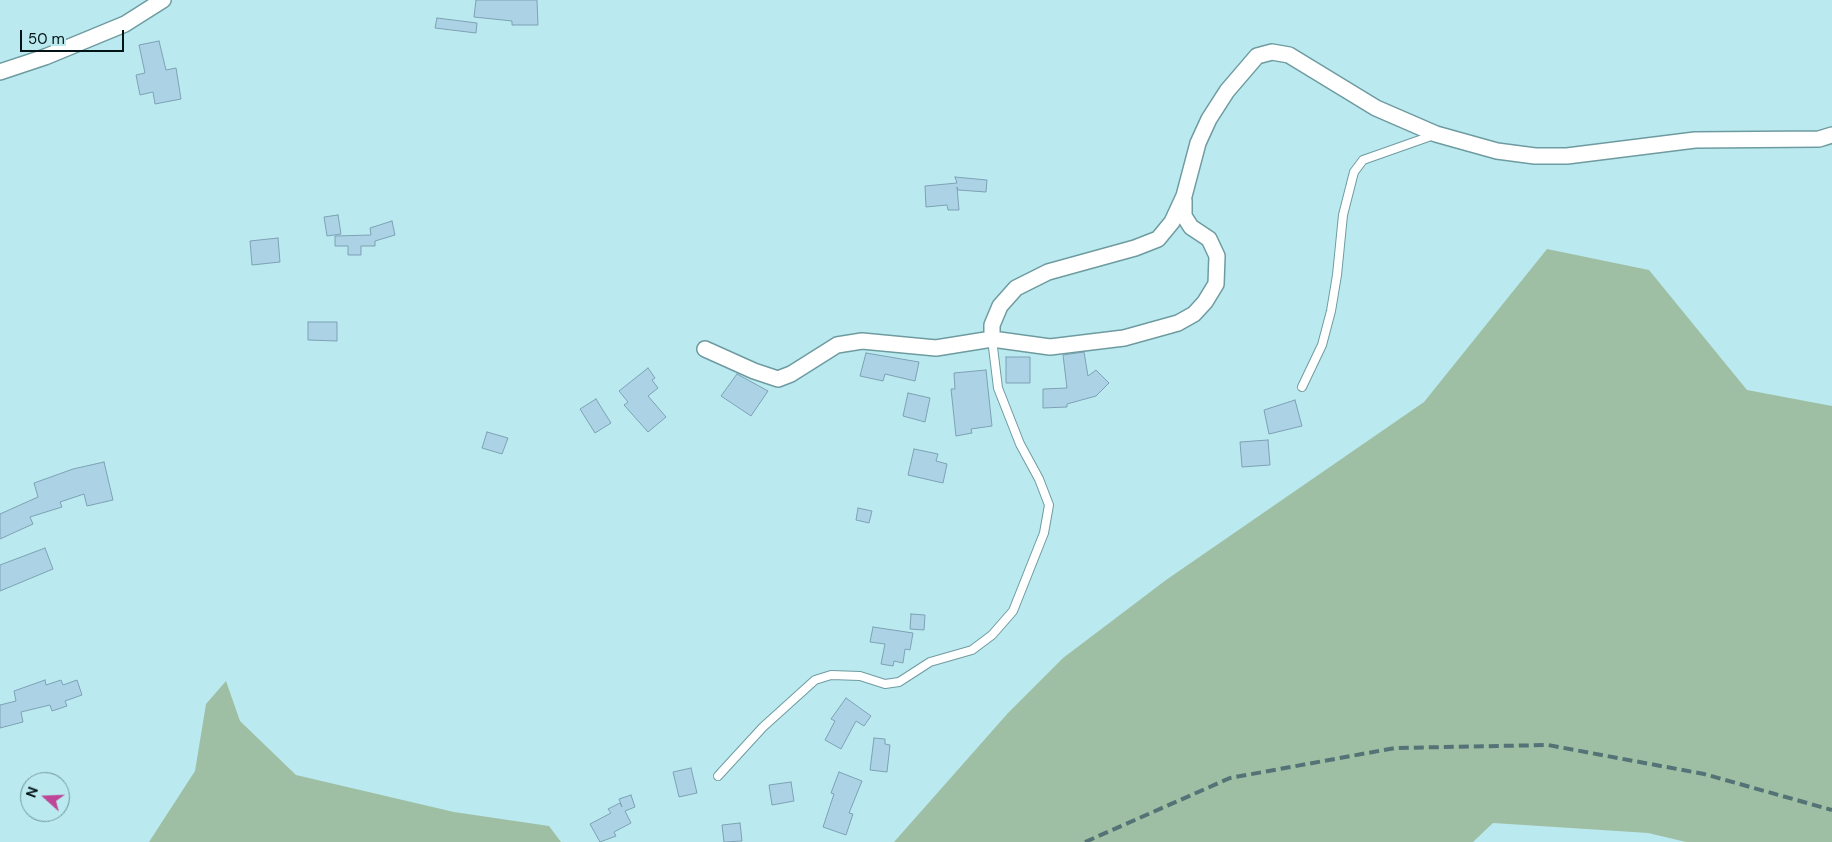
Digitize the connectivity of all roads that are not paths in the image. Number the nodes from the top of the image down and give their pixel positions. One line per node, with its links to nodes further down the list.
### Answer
1 (163, 0): 2 (street)
2 (0, 72)
3 (1436, 134): 4 (street); 5 (street); 8 (lane)
4 (1832, 135)
5 (1184, 196): 6 (street); 6 (street)
6 (992, 339): 7 (street); 9 (lane)
7 (705, 349)
8 (1302, 387)
9 (718, 776)

